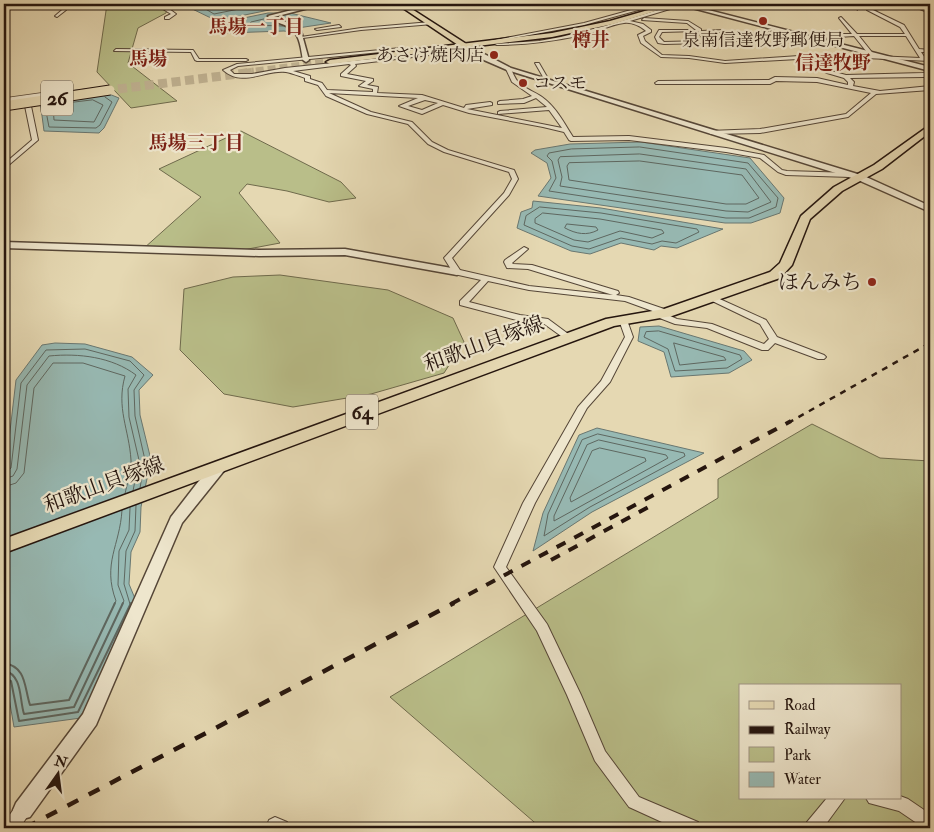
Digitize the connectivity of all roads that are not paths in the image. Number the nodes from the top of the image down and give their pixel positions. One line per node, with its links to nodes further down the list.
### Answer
1 (59, 4): 16 (street); 20 (street)
2 (183, 4): 21 (street)
3 (321, 4): 29 (street)
4 (389, 4): 5 (street)
5 (401, 4): 26 (main road)
6 (674, 4): 22 (street); 38 (main road)
7 (680, 4): 17 (street)
8 (725, 4): 17 (street)
9 (882, 4): 33 (street)
10 (910, 4): 15 (street)
11 (551, 5): 14 (street); 14 (street)
12 (658, 5): 39 (main road)
13 (532, 7): 14 (street)
14 (540, 7)
15 (921, 7): 18 (street); 19 (street)
16 (24, 8)
17 (696, 8): 27 (street)
18 (930, 8)
19 (930, 12)
20 (57, 16)
21 (167, 18)
22 (638, 18): 24 (street); 25 (street)
23 (841, 18): 32 (street)
24 (662, 20): 28 (street); 31 (street)
25 (627, 22): 38 (street); 45 (street)
26 (431, 23): 30 (street); 39 (main road)
27 (774, 29): 35 (street); 37 (street)
28 (668, 30): 31 (street); 36 (street)
29 (299, 31): 30 (street); 34 (street)
30 (353, 31): 34 (street)
31 (699, 31): 36 (street); 37 (street)
32 (856, 35): 33 (street); 35 (street); 44 (street)
33 (908, 35): 42 (street)
34 (303, 37): 49 (street)
35 (807, 38): 44 (street)
36 (707, 40): 37 (street)
37 (729, 40)
38 (497, 44): 39 (main road)
39 (465, 46): 41 (main road); 41 (main road); 47 (street); 54 (street)
40 (116, 50): 51 (street)
41 (421, 50): 47 (street)
42 (917, 50): 43 (street); 48 (street)
43 (930, 51)
44 (873, 56): 46 (street)
45 (799, 57): 46 (street); 58 (street)
46 (881, 58): 48 (street); 56 (street)
47 (345, 59): 49 (street); 55 (street); 66 (street)
48 (923, 59): 50 (street)
49 (306, 60): 51 (street)
50 (930, 60)
51 (279, 62): 55 (street)
52 (537, 64): 59 (street)
53 (853, 65): 57 (street)
54 (509, 69): 59 (street); 67 (street)
55 (285, 70): 64 (street)
56 (930, 70): 57 (street)
57 (866, 75): 58 (street); 60 (street)
58 (846, 77): 62 (street)
59 (548, 81): 79 (street)
60 (875, 82)
61 (658, 83): 62 (street)
62 (850, 86): 65 (street)
63 (930, 88): 65 (street)
64 (324, 90): 66 (street); 85 (street)
65 (875, 92): 79 (street)
66 (375, 93): 68 (street)
67 (537, 96): 69 (street); 75 (street)
68 (424, 98): 71 (street); 71 (street)
69 (500, 103)
70 (4, 104): 70 (main road, 26, bridge); 73 (street); 73 (street)
71 (442, 104): 74 (street)
72 (490, 104): 74 (street)
73 (28, 106): 80 (street)
74 (458, 108): 76 (street)
75 (551, 108): 76 (street); 78 (street)
76 (487, 115): 78 (street)
77 (929, 130): 81 (main road, 和歌山貝塚線 / 64)
78 (566, 131): 81 (street)
79 (711, 132): 81 (street)
80 (4, 167)
81 (856, 177): 82 (street); 87 (main road, 和歌山貝塚線 / 64)
82 (930, 209)
83 (4, 245): 85 (street)
84 (524, 250): 88 (street)
85 (457, 272): 86 (street)
86 (485, 280): 88 (street); 91 (street)
87 (710, 298): 89 (main road, 和歌山貝塚線 / 64); 92 (street)
88 (626, 299): 89 (street)
89 (664, 314): 90 (main road, 和歌山貝塚線 / 64); 92 (street)
90 (623, 320): 91 (main road, 和歌山貝塚線 / 64); 101 (street)
91 (568, 338): 94 (main road, 和歌山貝塚線 / 64)
92 (774, 339): 93 (street)
93 (821, 357)
94 (220, 467): 95 (main road, 和歌山貝塚線 / 64); 98 (street)
95 (4, 546)
96 (835, 800): 102 (street)
97 (883, 800): 99 (street)
98 (23, 810): 100 (street)
99 (930, 823)
100 (11, 828)
101 (692, 828)
102 (814, 828)

